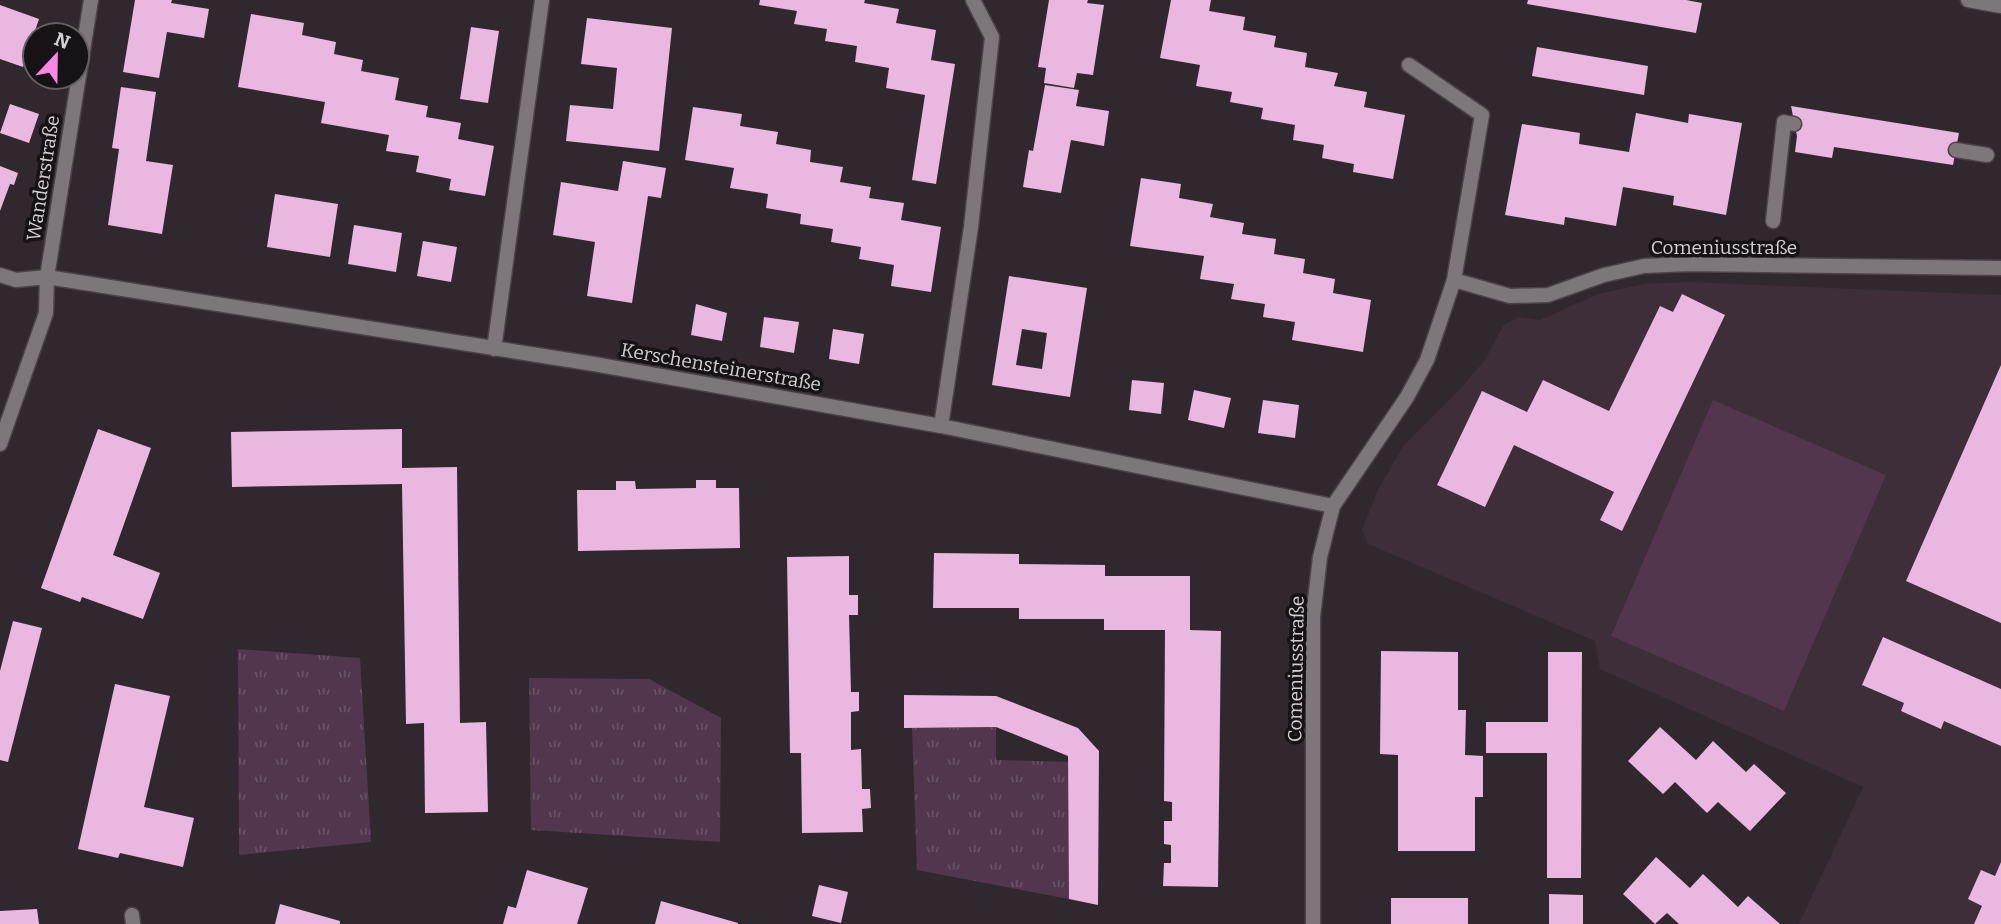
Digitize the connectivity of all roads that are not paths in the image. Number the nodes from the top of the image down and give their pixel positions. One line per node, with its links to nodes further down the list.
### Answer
1 (542, 0): 15 (street)
2 (973, 0): 16 (street)
3 (1968, 0): 5 (street)
4 (88, 1): 13 (street, Wanderstraße)
5 (2001, 6)
6 (1409, 65): 14 (street, Comeniusstraße)
7 (1794, 124): 10 (street)
8 (1956, 150): 9 (street)
9 (1987, 155)
10 (1773, 221)
11 (2001, 268): 14 (street, Comeniusstraße)
12 (0, 275): 13 (street)
13 (47, 277): 15 (street, Kerschensteinerstraße); 17 (street, Wanderstraße)
14 (1454, 280): 18 (street, Comeniusstraße)
15 (494, 349): 16 (street, Kerschensteinerstraße)
16 (941, 426): 18 (street, Kerschensteinerstraße)
17 (0, 444)
18 (1333, 506): 19 (street, Comeniusstraße)
19 (1313, 924)

